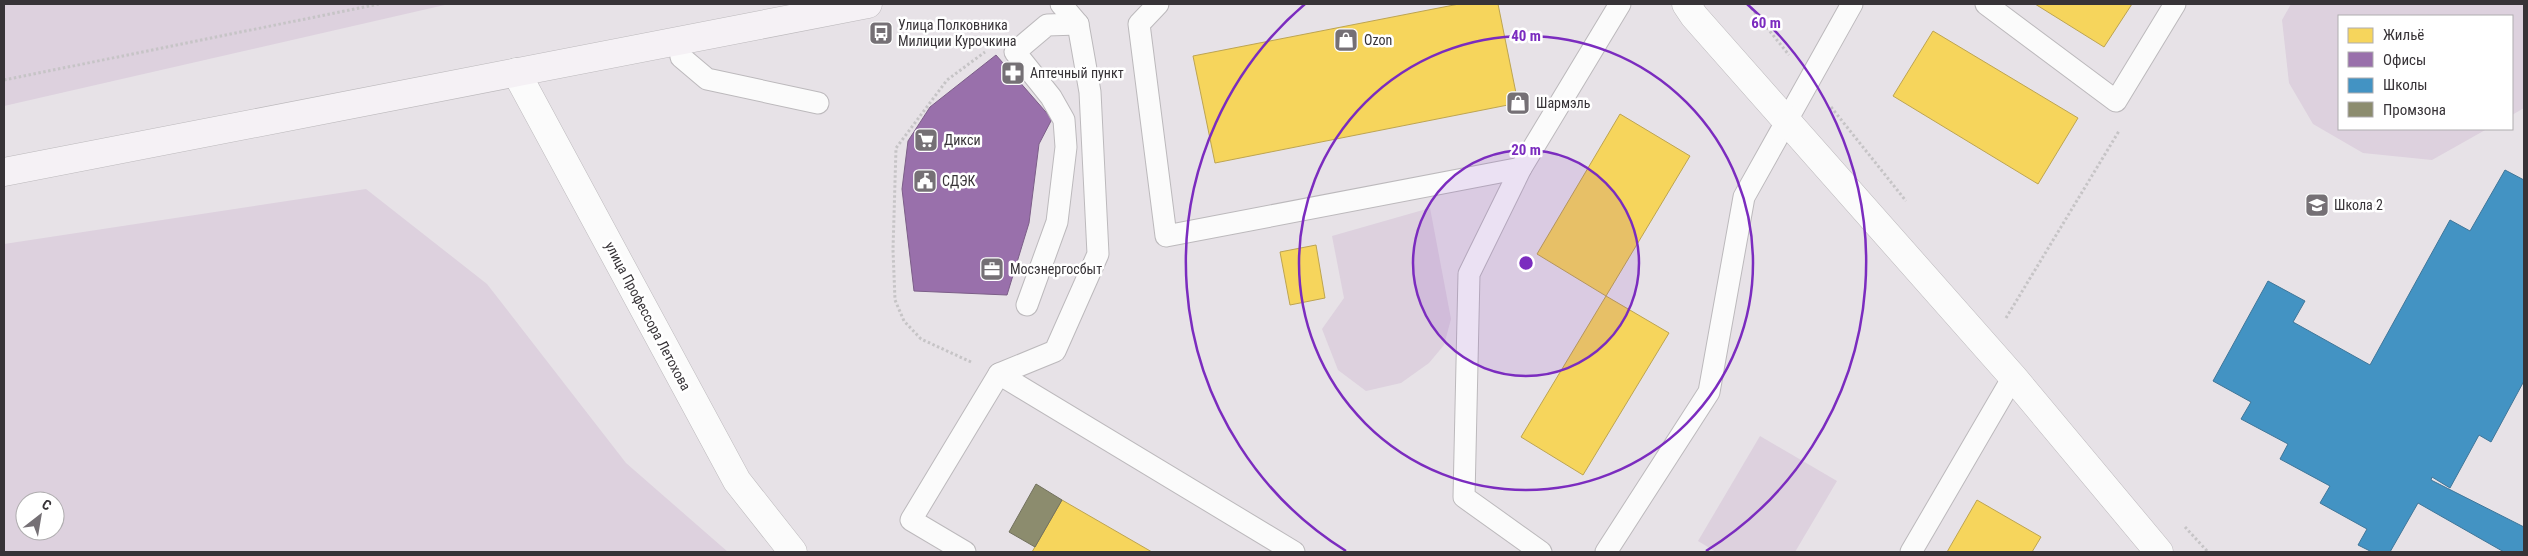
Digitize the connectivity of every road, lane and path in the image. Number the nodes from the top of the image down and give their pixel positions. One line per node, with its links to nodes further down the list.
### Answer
1 (379, 4): 15 (path)
2 (868, 4): 12 (street)
3 (1062, 4): 11 (lane)
4 (1158, 4): 20 (lane)
5 (1620, 4): 20 (lane)
6 (1686, 4): 18 (street)
7 (1748, 4): 16 (path)
8 (1852, 4): 16 (lane)
9 (1986, 4): 10 (lane)
10 (2175, 4)
11 (1078, 24): 23 (lane); 25 (lane)
12 (679, 41): 14 (street); 17 (lane)
13 (993, 47): 25 (path)
14 (516, 72): 21 (street); 29 (street, улица Профессора Летохова)
15 (4, 80)
16 (1809, 80): 18 (lane); 22 (path)
17 (818, 103)
18 (1787, 121): 26 (street); 33 (lane)
19 (2120, 130): 24 (path)
20 (1521, 168): 32 (lane)
21 (4, 172)
22 (1912, 209)
23 (1027, 305)
24 (2004, 323)
25 (999, 374): 30 (lane); 31 (lane)
26 (2013, 377): 28 (street); 34 (lane)
27 (2182, 524): 35 (path)
28 (2149, 548)
29 (793, 552)
30 (965, 552)
31 (1294, 552)
32 (1541, 552)
33 (1606, 552)
34 (1910, 552)
35 (2208, 552)

